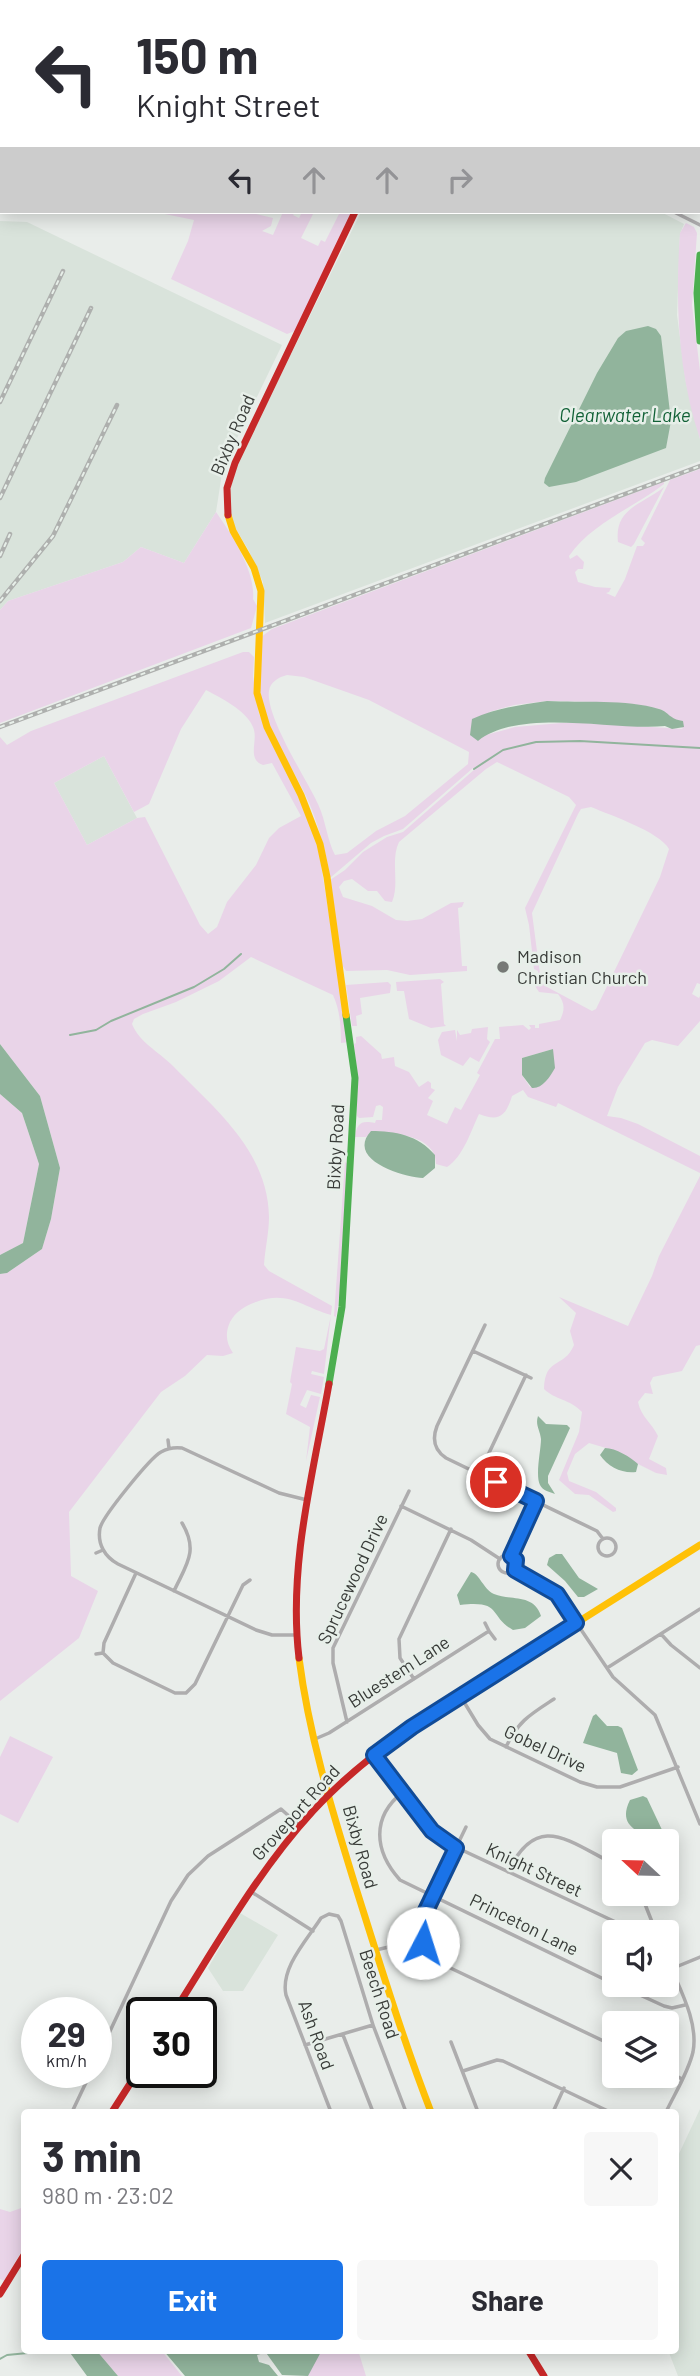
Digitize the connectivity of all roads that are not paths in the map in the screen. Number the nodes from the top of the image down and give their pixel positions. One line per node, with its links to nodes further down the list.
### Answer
1 (354, 214): 12 (street, Bixby Road)
2 (678, 214): 3 (street)
3 (700, 225)
4 (700, 255): 5 (street)
5 (700, 341)
6 (485, 1325): 7 (street)
7 (473, 1351): 10 (street); 10 (street)
8 (167, 1440): 9 (street)
9 (169, 1448): 12 (street); 19 (street)
10 (478, 1474): 13 (street)
11 (409, 1490): 14 (street, Sprucewood Drive)
12 (307, 1500): 33 (street, Bixby Road)
13 (536, 1501): 17 (street); 21 (street)
14 (401, 1506): 16 (street); 44 (street, Sprucewood Drive)
15 (183, 1523): 26 (street)
16 (451, 1529): 22 (street); 39 (street)
17 (603, 1539): 17 (street)
18 (700, 1545): 30 (street, Groveport Road)
19 (103, 1550): 20 (street); 24 (street)
20 (96, 1553)
21 (511, 1556): 22 (street); 23 (street)
22 (500, 1559): 23 (street)
23 (515, 1570): 30 (street)
24 (136, 1573): 26 (street); 35 (street)
25 (250, 1580): 28 (street)
26 (174, 1591): 28 (street)
27 (700, 1609): 32 (street)
28 (227, 1617): 33 (street); 40 (street)
29 (485, 1623): 31 (street)
30 (576, 1623): 37 (street); 41 (street, Groveport Road)
31 (489, 1631): 34 (street); 39 (street, Bluestem Lane)
32 (661, 1634): 37 (street); 38 (street)
33 (295, 1635): 45 (street, Bixby Road)
34 (495, 1639)
35 (103, 1653): 36 (street); 40 (street)
36 (96, 1654)
37 (607, 1668): 48 (street)
38 (700, 1668)
39 (414, 1679): 44 (street, Bluestem Lane)
40 (186, 1693): 42 (street)
41 (461, 1696): 46 (street, Gobel Drive); 47 (street, Groveport Road)
42 (188, 1699)
43 (554, 1699): 46 (street)
44 (347, 1722): 45 (street, Bluestem Lane)
45 (315, 1740): 50 (street, Bixby Road)
46 (506, 1747): 48 (street, Gobel Drive)
47 (374, 1755): 49 (street, Knight Street); 50 (street, Groveport Road)
48 (678, 1767): 51 (street)
49 (403, 1792): 54 (street, Knight Street); 58 (street, Princeton Lane)
50 (329, 1795): 52 (street, Groveport Road); 62 (street, Bixby Road)
51 (700, 1824)
52 (300, 1826): 57 (street, Groveport Road); 71 (street)
53 (466, 1827): 54 (street)
54 (456, 1848): 56 (street, Knight Street); 58 (street)
55 (602, 1858): 56 (street)
56 (507, 1872): 59 (street, Knight Street)
57 (250, 1891): 60 (street); 67 (street, Groveport Road)
58 (432, 1897): 61 (street); 65 (street, Princeton Lane)
59 (611, 1920)
60 (313, 1931): 70 (street, Beech Road); 75 (street, Ash Road)
61 (422, 1939): 62 (street); 73 (street)
62 (375, 1950): 87 (street, Bixby Road)
63 (700, 1957): 64 (street)
64 (679, 1966)
65 (602, 1978)
66 (679, 1990): 69 (street)
67 (183, 1997)
68 (644, 1997): 69 (street, Princeton Lane)
69 (685, 2005): 78 (street)
70 (373, 2025): 72 (street); 86 (street, Beech Road)
71 (112, 2027)
72 (343, 2035): 75 (street); 85 (street)
73 (602, 2040)
74 (451, 2042): 76 (street)
75 (305, 2045): 84 (street, Ash Road)
76 (463, 2071): 81 (street); 88 (street)
77 (679, 2077): 78 (street)
78 (682, 2078): 91 (street)
79 (83, 2088): 82 (street)
80 (127, 2088): 83 (street)
81 (564, 2088): 89 (street); 90 (street)
82 (73, 2109)
83 (114, 2109)
84 (330, 2109)
85 (372, 2109)
86 (405, 2109)
87 (430, 2109)
88 (477, 2109)
89 (555, 2109)
90 (604, 2109)
91 (667, 2109)
92 (21, 2260): 93 (street)
93 (0, 2294)
94 (530, 2354): 95 (street)
95 (544, 2376)

